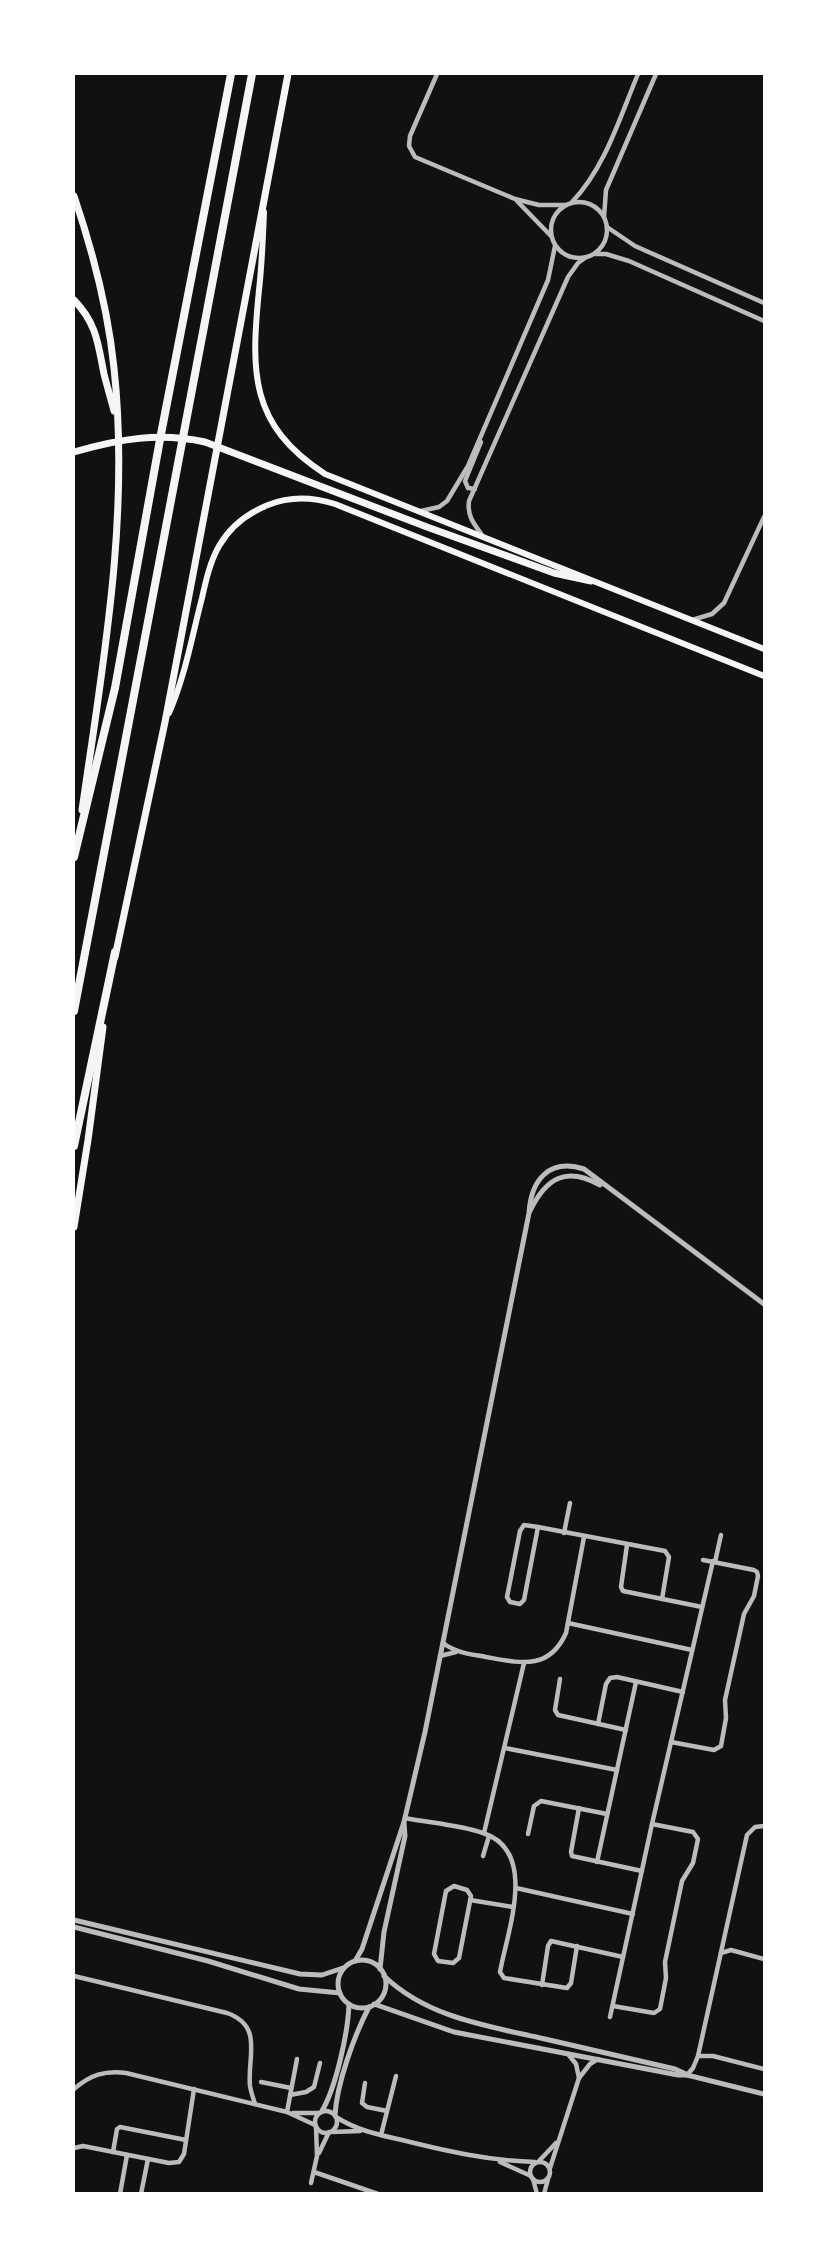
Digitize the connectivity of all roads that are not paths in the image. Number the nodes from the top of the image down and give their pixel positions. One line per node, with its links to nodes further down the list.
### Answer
1 (231, 74): 33 (highway)
2 (252, 74): 36 (highway)
3 (288, 74): 7 (main road)
4 (437, 74): 9 (street)
5 (638, 74): 10 (street)
6 (656, 74): 12 (street)
7 (266, 191): 25 (main road); 32 (main road)
8 (74, 196): 21 (main road)
9 (515, 199): 11 (street); 14 (street)
10 (572, 202): 11 (street); 12 (street)
11 (566, 205): 14 (street)
12 (604, 217): 13 (street)
13 (607, 228): 16 (street); 19 (street)
14 (551, 236): 15 (street)
15 (555, 246): 17 (street); 22 (street)
16 (595, 254): 17 (street); 20 (street)
17 (585, 258): 24 (street)
18 (74, 300): 21 (main road)
19 (765, 303)
20 (765, 321)
21 (119, 428): 33 (main road)
22 (481, 436): 24 (street); 25 (street)
23 (74, 452): 28 (main road)
24 (475, 489): 27 (street)
25 (421, 511): 27 (main road)
26 (765, 517): 29 (street)
27 (483, 536): 28 (main road)
28 (591, 581): 29 (main road)
29 (691, 620): 30 (main road)
30 (765, 649)
31 (765, 676): 32 (main road)
32 (165, 722): 35 (main road)
33 (79, 829): 34 (highway)
34 (74, 857)
35 (115, 952): 37 (highway); 40 (main road)
36 (74, 1011)
37 (74, 1146)
38 (612, 1192): 39 (street); 39 (street); 41 (street)
39 (529, 1213): 53 (street)
40 (74, 1227)
41 (765, 1304)
42 (570, 1503): 44 (street)
43 (538, 1527): 43 (street); 44 (street)
44 (564, 1533): 46 (street)
45 (721, 1535): 49 (street)
46 (584, 1537): 47 (street); 52 (street)
47 (627, 1545): 50 (street); 50 (street)
48 (704, 1560): 49 (street)
49 (714, 1562): 51 (street); 63 (street)
50 (662, 1599): 51 (street)
51 (702, 1607): 54 (street)
52 (568, 1623): 54 (street); 57 (street)
53 (443, 1642): 55 (street); 56 (street)
54 (692, 1650): 60 (street)
55 (459, 1652): 56 (street); 57 (street)
56 (440, 1656): 68 (street)
57 (524, 1663): 64 (street)
58 (560, 1679): 61 (street)
59 (636, 1682): 60 (street); 61 (street); 62 (street)
60 (683, 1692): 63 (street)
61 (598, 1724): 62 (street)
62 (626, 1730): 65 (street)
63 (671, 1742): 69 (street)
64 (505, 1748): 65 (street); 71 (street)
65 (617, 1770): 67 (street)
66 (579, 1808): 67 (street); 72 (street); 74 (street)
67 (607, 1814): 74 (street)
68 (405, 1820): 71 (street); 86 (street); 88 (street)
69 (652, 1824): 75 (street); 95 (street)
70 (765, 1826): 83 (street)
71 (487, 1834): 73 (street); 76 (street)
72 (528, 1834)
73 (483, 1856)
74 (597, 1862): 75 (street)
75 (642, 1871): 79 (street)
76 (516, 1888): 78 (street); 79 (street)
77 (470, 1900): 77 (street); 78 (street)
78 (513, 1907): 91 (street)
79 (633, 1914): 84 (street)
80 (74, 1920): 87 (street)
81 (74, 1927): 92 (street)
82 (577, 1946): 84 (street); 91 (street); 91 (street)
83 (721, 1953): 85 (street); 98 (street)
84 (623, 1957): 95 (street)
85 (765, 1959)
86 (355, 1961): 87 (street); 88 (street)
87 (343, 1968): 92 (street)
88 (380, 1969): 90 (street)
89 (74, 1976): 113 (street)
90 (384, 1976): 94 (street); 103 (street)
91 (542, 1984)
92 (340, 1994): 93 (street)
93 (349, 2004): 94 (street); 116 (street)
94 (371, 2006): 97 (street); 117 (street)
95 (613, 2006): 96 (street)
96 (610, 2017)
97 (568, 2054): 100 (street); 105 (street)
98 (698, 2056): 102 (street); 103 (street)
99 (297, 2059): 108 (street)
100 (598, 2059): 103 (street); 105 (street)
101 (320, 2063): 112 (street)
102 (765, 2069)
103 (687, 2075): 111 (street)
104 (396, 2076): 114 (street)
105 (579, 2078): 122 (street)
106 (261, 2082): 108 (street)
107 (365, 2083): 114 (street)
108 (291, 2088): 112 (street)
109 (74, 2089): 110 (street)
110 (194, 2089): 113 (street); 123 (street)
111 (765, 2094)
112 (290, 2095): 115 (street)
113 (255, 2104): 115 (street)
114 (387, 2111): 121 (street)
115 (287, 2112): 116 (street); 118 (street)
116 (320, 2112): 117 (street); 118 (street)
117 (336, 2116): 119 (street); 120 (street)
118 (316, 2126): 120 (street); 127 (street)
119 (363, 2131): 120 (street); 121 (street)
120 (330, 2132): 127 (street)
121 (381, 2135): 129 (street)
122 (559, 2139): 130 (street); 131 (street)
123 (186, 2140): 125 (street); 128 (street)
124 (74, 2148): 125 (street)
125 (113, 2152): 126 (street)
126 (126, 2155): 128 (street); 137 (street)
127 (317, 2156): 132 (street)
128 (148, 2158): 138 (street)
129 (495, 2160): 130 (street); 133 (street)
130 (537, 2162): 131 (street); 133 (street)
131 (550, 2168): 134 (street)
132 (314, 2172): 135 (street); 136 (street)
133 (532, 2178): 134 (street); 140 (street)
134 (548, 2179): 141 (street)
135 (311, 2183)
136 (367, 2192): 139 (street)
137 (120, 2193)
138 (141, 2193)
139 (378, 2193)
140 (537, 2193)
141 (544, 2193)

